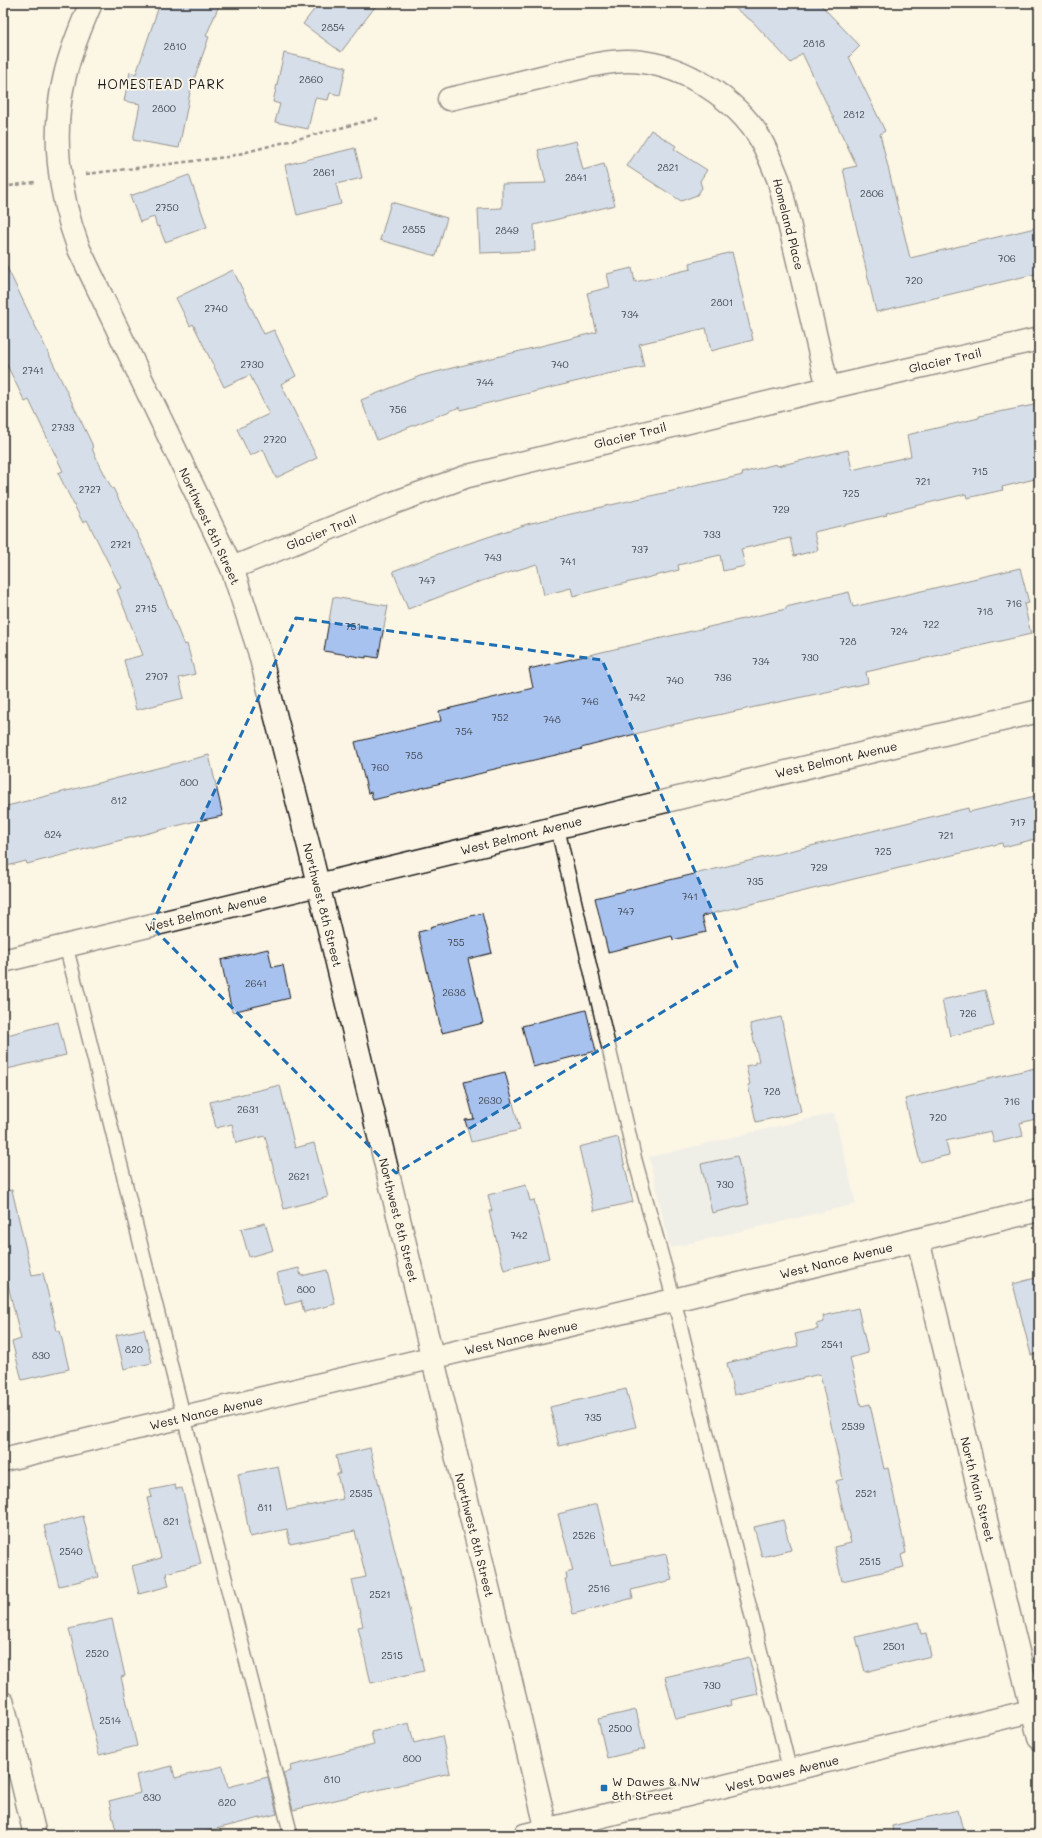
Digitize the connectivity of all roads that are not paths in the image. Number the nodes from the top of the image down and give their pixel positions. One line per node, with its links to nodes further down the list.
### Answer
1 (91, 3): 5 (street, Northwest 8th Street)
2 (449, 99): 4 (street, Homeland Place)
3 (1039, 338): 4 (street, Glacier Trail)
4 (828, 388): 5 (street, Glacier Trail)
5 (232, 568): 8 (street, Northwest 8th Street)
6 (1039, 711): 7 (street, West Belmont Avenue)
7 (557, 826): 8 (street, West Belmont Avenue); 13 (lane)
8 (318, 885): 9 (street, West Belmont Avenue); 14 (street, Northwest 8th Street)
9 (66, 946): 10 (street, West Belmont Avenue); 15 (lane)
10 (3, 961)
11 (1039, 1210): 12 (street, West Nance Avenue)
12 (918, 1240): 13 (street, West Nance Avenue); 18 (street, North Main Street)
13 (674, 1300): 14 (street, West Nance Avenue); 20 (lane)
14 (432, 1358): 15 (street, West Nance Avenue); 21 (street, Northwest 8th Street)
15 (184, 1418): 16 (street, West Nance Avenue); 23 (lane)
16 (3, 1460)
17 (3, 1703): 22 (street)
18 (1036, 1710): 19 (street, North Main Street); 20 (street, West Dawes Avenue)
19 (1039, 1738)
20 (790, 1771): 21 (street, West Dawes Avenue)
21 (547, 1832): 24 (street, West Dawes Avenue)
22 (35, 1835)
23 (291, 1835)
24 (525, 1835)

